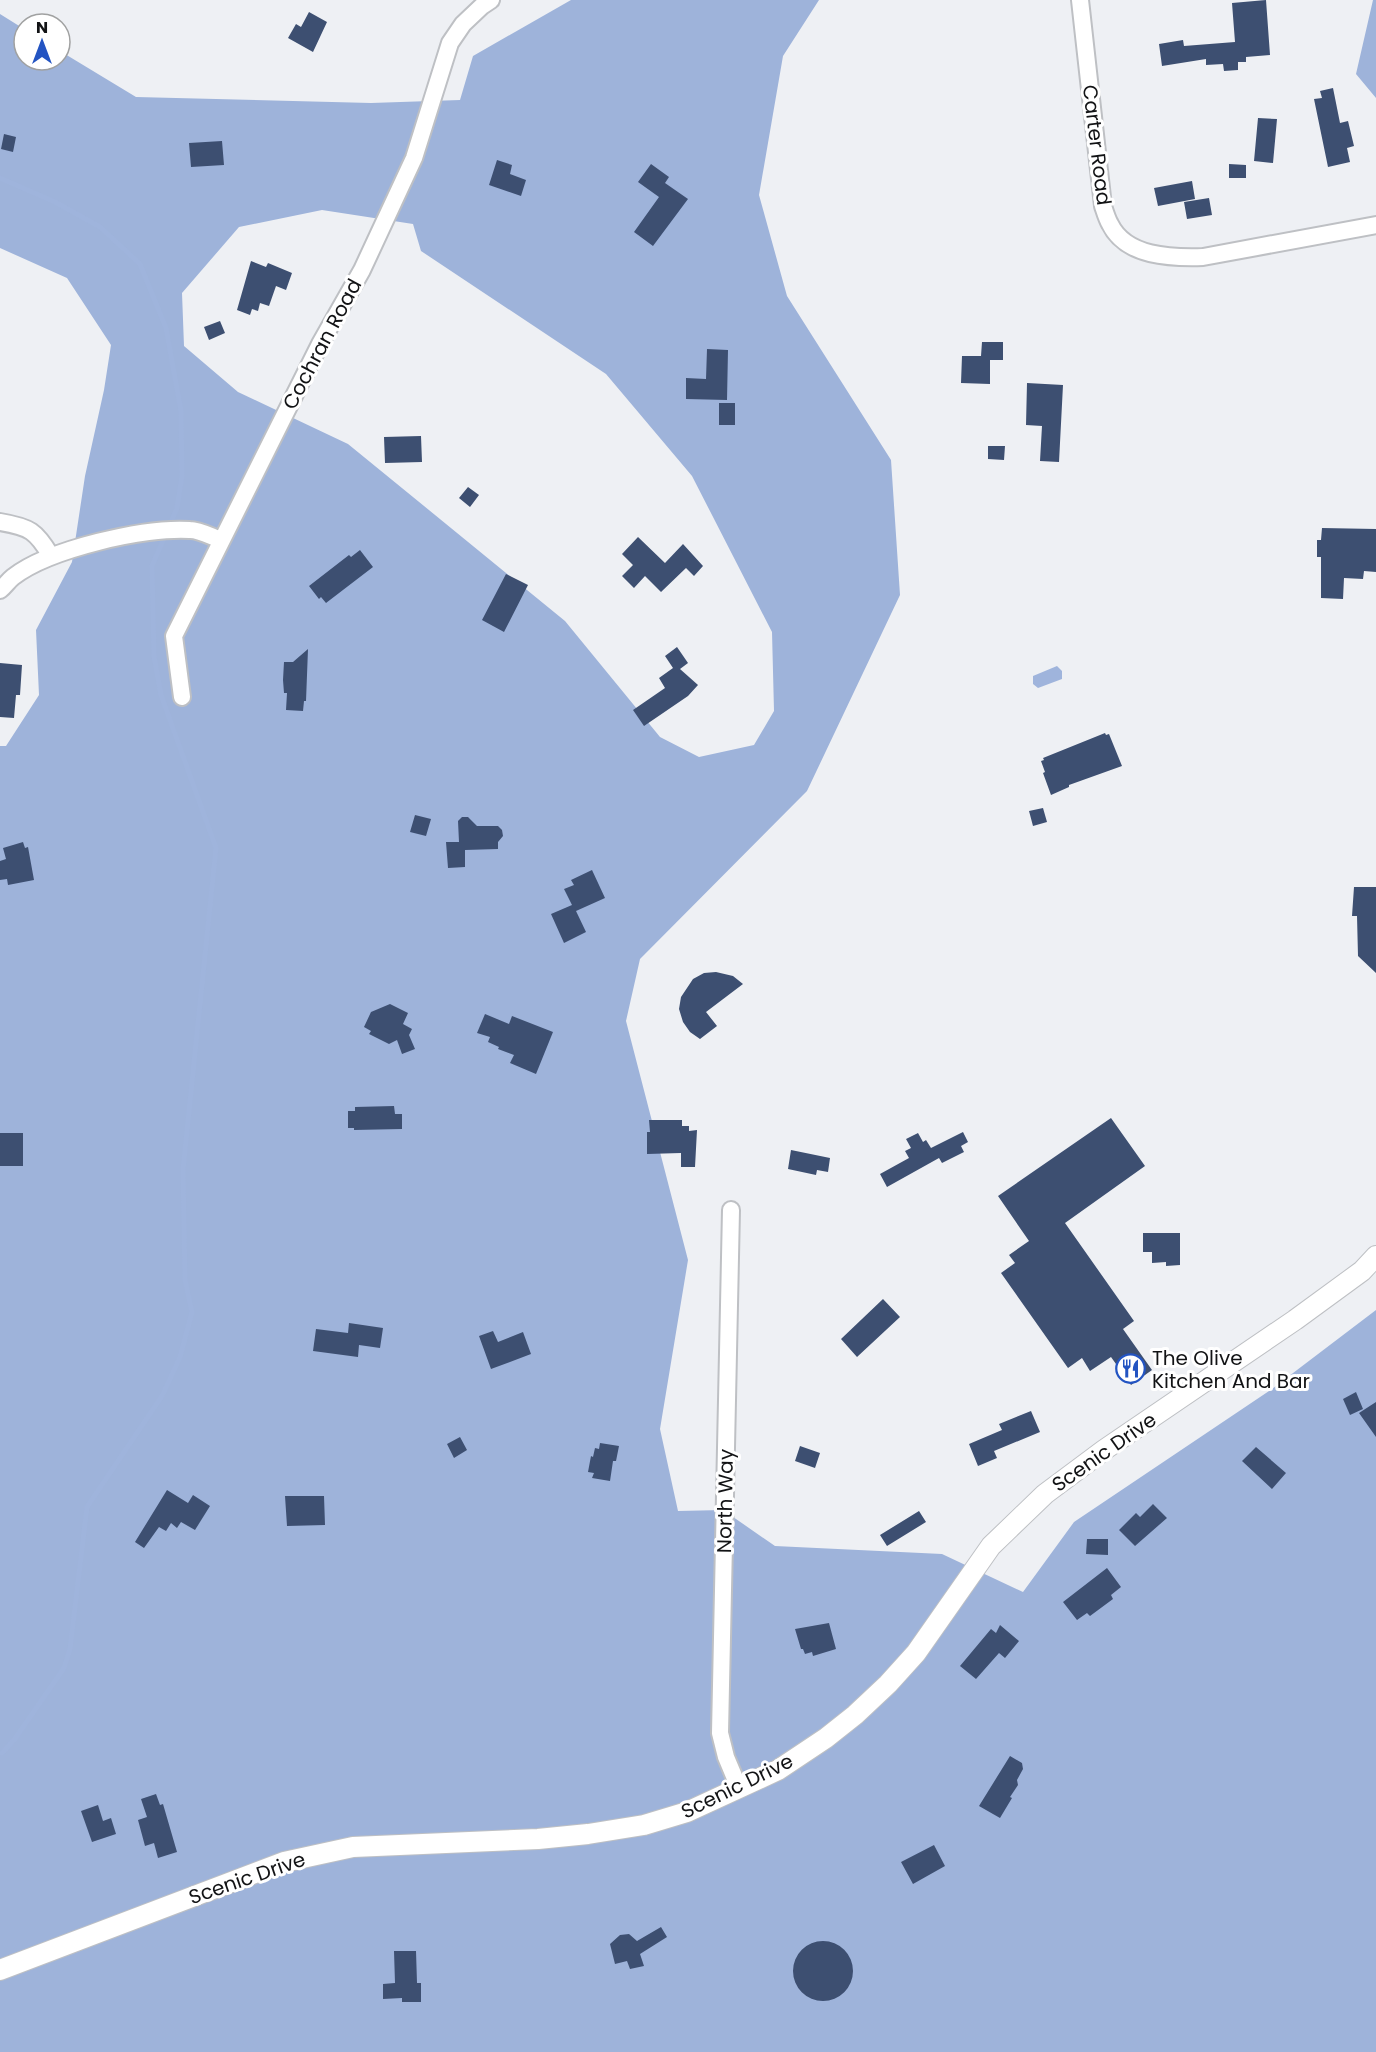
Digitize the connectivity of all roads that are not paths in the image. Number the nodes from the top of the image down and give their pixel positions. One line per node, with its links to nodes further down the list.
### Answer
1 (491, 0): 5 (street, Cochran Road)
2 (1080, 0): 3 (street, Carter Road)
3 (1376, 225)
4 (0, 522): 6 (street)
5 (221, 540): 6 (street); 8 (street, Cochran Road)
6 (51, 556): 7 (street)
7 (0, 591)
8 (182, 697)
9 (731, 1210): 11 (street, North Way)
10 (1376, 1256): 11 (street, Scenic Drive)
11 (739, 1788): 12 (street, Scenic Drive)
12 (0, 1970)

